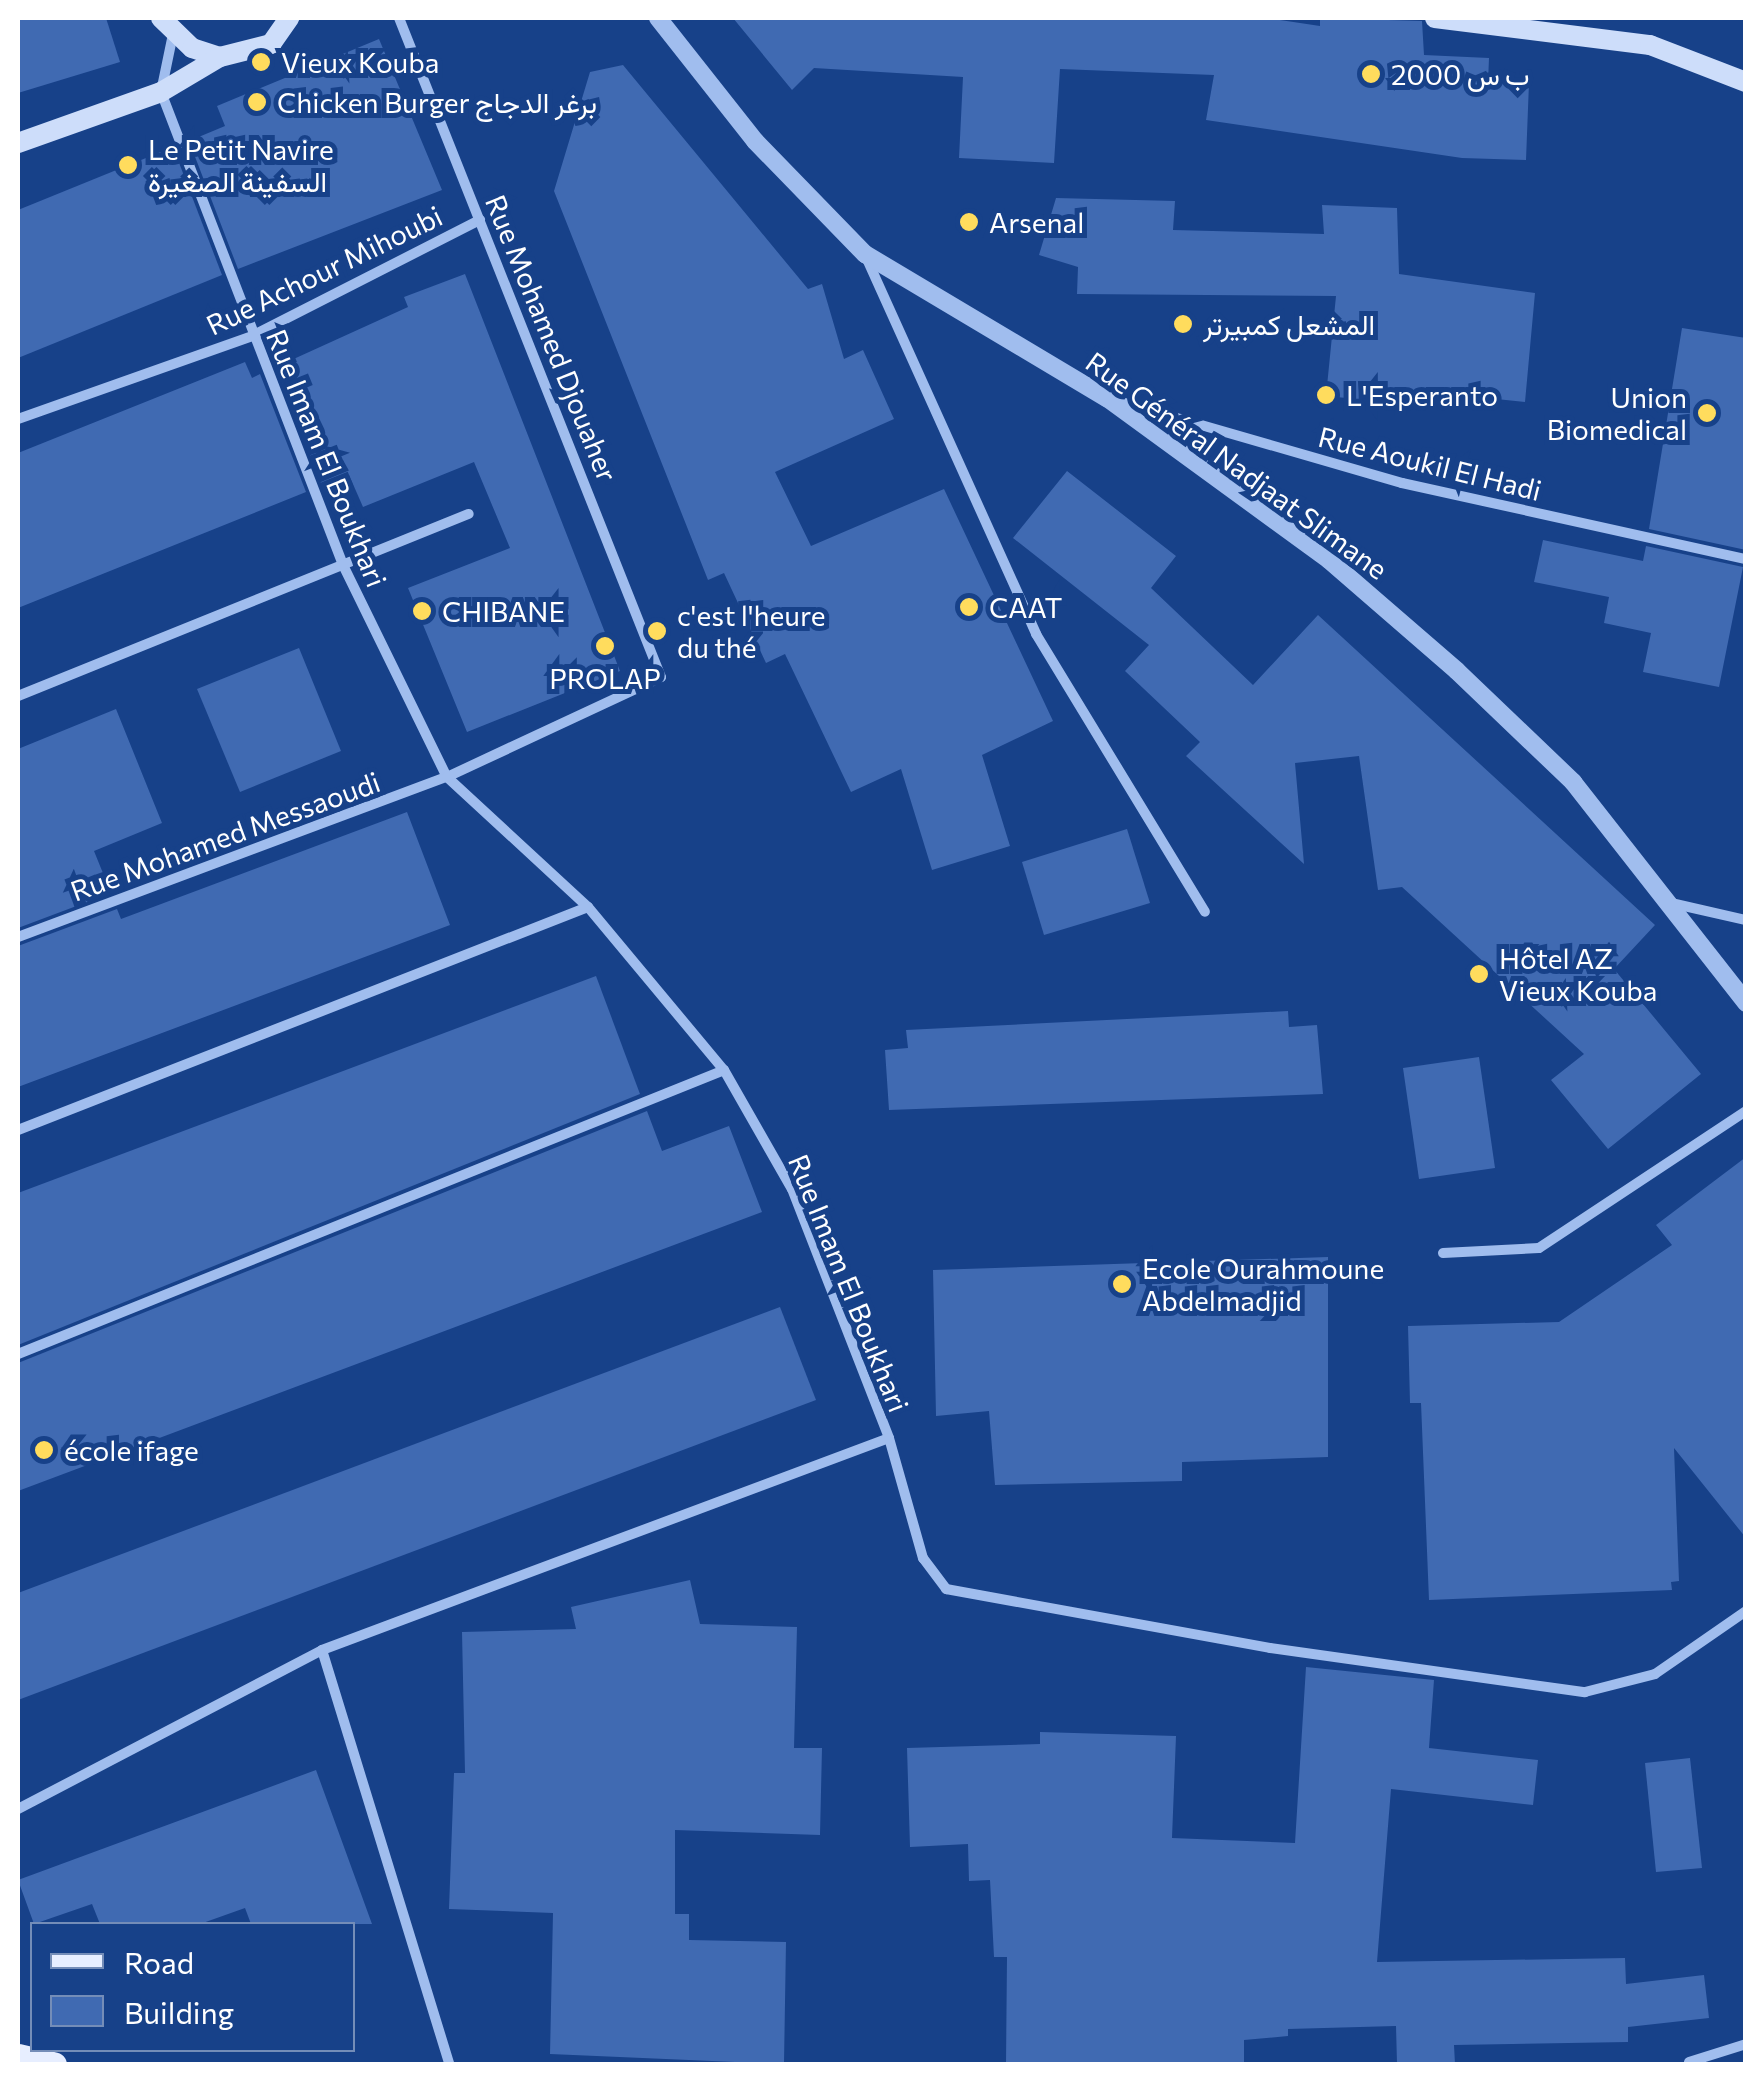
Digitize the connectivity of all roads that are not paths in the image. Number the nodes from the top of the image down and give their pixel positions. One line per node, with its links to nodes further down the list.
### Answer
1 (289, 18): 6 (main road)
2 (399, 18): 10 (street, Rue Mohamed Djouaher)
3 (658, 18): 11 (street, Rue Général Nadjaat Slimane)
4 (1435, 18): 7 (main road)
5 (167, 26): 6 (main road); 8 (street)
6 (220, 57): 8 (main road)
7 (1746, 82)
8 (161, 92): 9 (main road); 12 (street, Rue Imam El Boukhari)
9 (18, 144)
10 (480, 220): 12 (street, Rue Achour Mihoubi); 18 (street, Rue Mohamed Djouaher)
11 (864, 254): 13 (street, Rue Général Nadjaat Slimane); 23 (street)
12 (252, 336): 14 (street, Rue Achour Mihoubi); 17 (street, Rue Imam El Boukhari)
13 (1107, 398): 16 (street, Rue Aoukil El Hadi); 21 (street, Rue Général Nadjaat Slimane)
14 (18, 419)
15 (470, 514): 17 (street)
16 (1746, 559)
17 (343, 565): 19 (street); 20 (street, Rue Imam El Boukhari)
18 (660, 677): 20 (street, Rue Mohamed Messaoudi)
19 (18, 696)
20 (447, 777): 22 (street, Rue Imam El Boukhari); 25 (street, Rue Mohamed Messaoudi)
21 (1671, 902): 24 (street); 26 (street, Rue Général Nadjaat Slimane)
22 (588, 907): 27 (street, Rue Imam El Boukhari); 29 (street)
23 (1205, 912)
24 (1746, 920)
25 (18, 937)
26 (1746, 1003)
27 (724, 1070): 31 (street); 32 (street, Rue Imam El Boukhari)
28 (1746, 1112): 30 (street)
29 (18, 1130)
30 (1444, 1253)
31 (18, 1354)
32 (889, 1438): 33 (street, Rue Imam El Boukhari); 34 (street)
33 (1746, 1612)
34 (322, 1650): 35 (street); 40 (street)
35 (18, 1808)
36 (1746, 2044): 38 (street)
37 (18, 2056): 39 (main road)
38 (1689, 2062)
39 (54, 2064)
40 (449, 2064)

